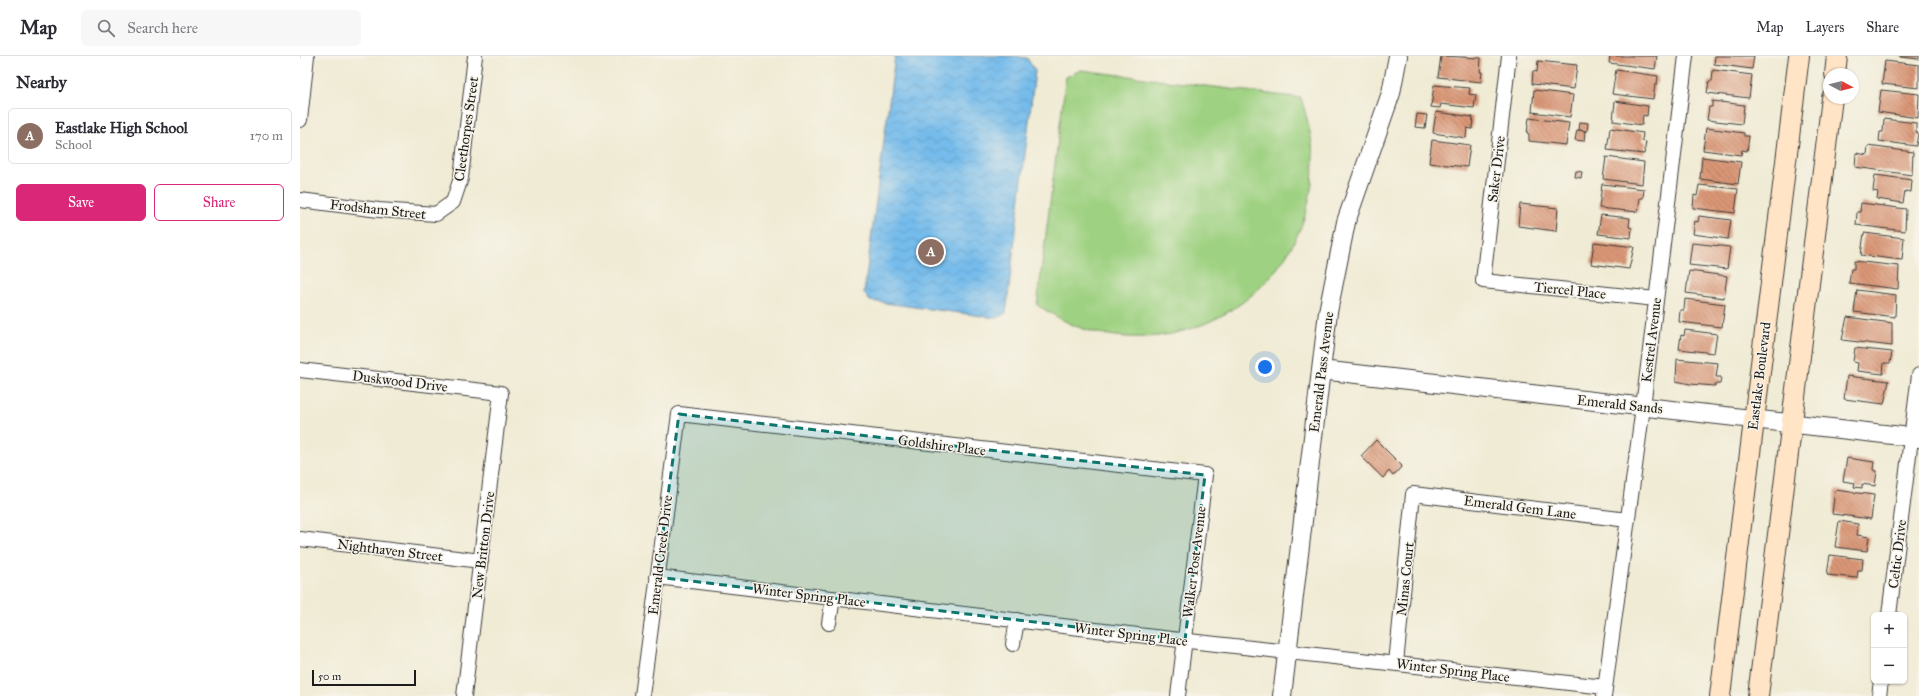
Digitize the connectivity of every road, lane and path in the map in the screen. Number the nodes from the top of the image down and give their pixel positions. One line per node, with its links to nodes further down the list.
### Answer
1 (307, 56): 10 (street)
2 (475, 56): 12 (street, Cleethorpes Street)
3 (1398, 56): 16 (street, Emerald Pass Avenue)
4 (1509, 56): 13 (street, Saker Drive)
5 (1686, 56): 14 (street, Kestrel Avenue)
6 (1799, 56): 21 (main road, Eastlake Boulevard)
7 (1837, 56): 8 (main road)
8 (1836, 68)
9 (1831, 104): 22 (main road)
10 (300, 120)
11 (300, 200): 12 (street, Frodsham Street)
12 (453, 202)
13 (1483, 281): 14 (street, Tiercel Place)
14 (1656, 299): 19 (street, Kestrel Avenue)
15 (300, 370): 18 (street, Duskwood Drive)
16 (1321, 370): 19 (street, Emerald Sands); 36 (street, Emerald Pass Avenue)
17 (1919, 375): 23 (street, Celtic Drive)
18 (501, 393): 28 (street, New Britton Drive)
19 (1643, 406): 21 (street, Emerald Sands); 26 (street, Kestrel Avenue)
20 (679, 414): 24 (street, Goldshire Place); 29 (street, Emerald Creek Drive)
21 (1754, 419): 22 (street, Emerald Sands); 44 (main road, Eastlake Boulevard)
22 (1792, 423): 23 (street, Emerald Sands); 45 (main road)
23 (1915, 438): 31 (street, Celtic Drive)
24 (1205, 475): 34 (street, Walker Post Avenue)
25 (1413, 494): 26 (street, Emerald Gem Lane); 37 (street, Minas Court)
26 (1628, 520): 39 (street, Kestrel Avenue)
27 (300, 539): 28 (street, Nighthaven Street)
28 (481, 561): 40 (street, New Britton Drive)
29 (657, 577): 30 (street, Winter Spring Place); 41 (street, Emerald Creek Drive)
30 (834, 598): 32 (street, Winter Spring Place); 33 (street)
31 (1889, 612)
32 (1017, 620): 34 (street, Winter Spring Place); 35 (street)
33 (830, 623)
34 (1185, 640): 36 (street, Winter Spring Place); 42 (street, Walker Post Avenue)
35 (1013, 644)
36 (1287, 651): 37 (street, Winter Spring Place); 43 (street, Emerald Pass Avenue)
37 (1396, 664): 39 (street, Winter Spring Place)
38 (1881, 684): 46 (street)
39 (1605, 692)
40 (464, 696)
41 (642, 696)
42 (1178, 696)
43 (1282, 696)
44 (1720, 696)
45 (1758, 696)
46 (1879, 696)

